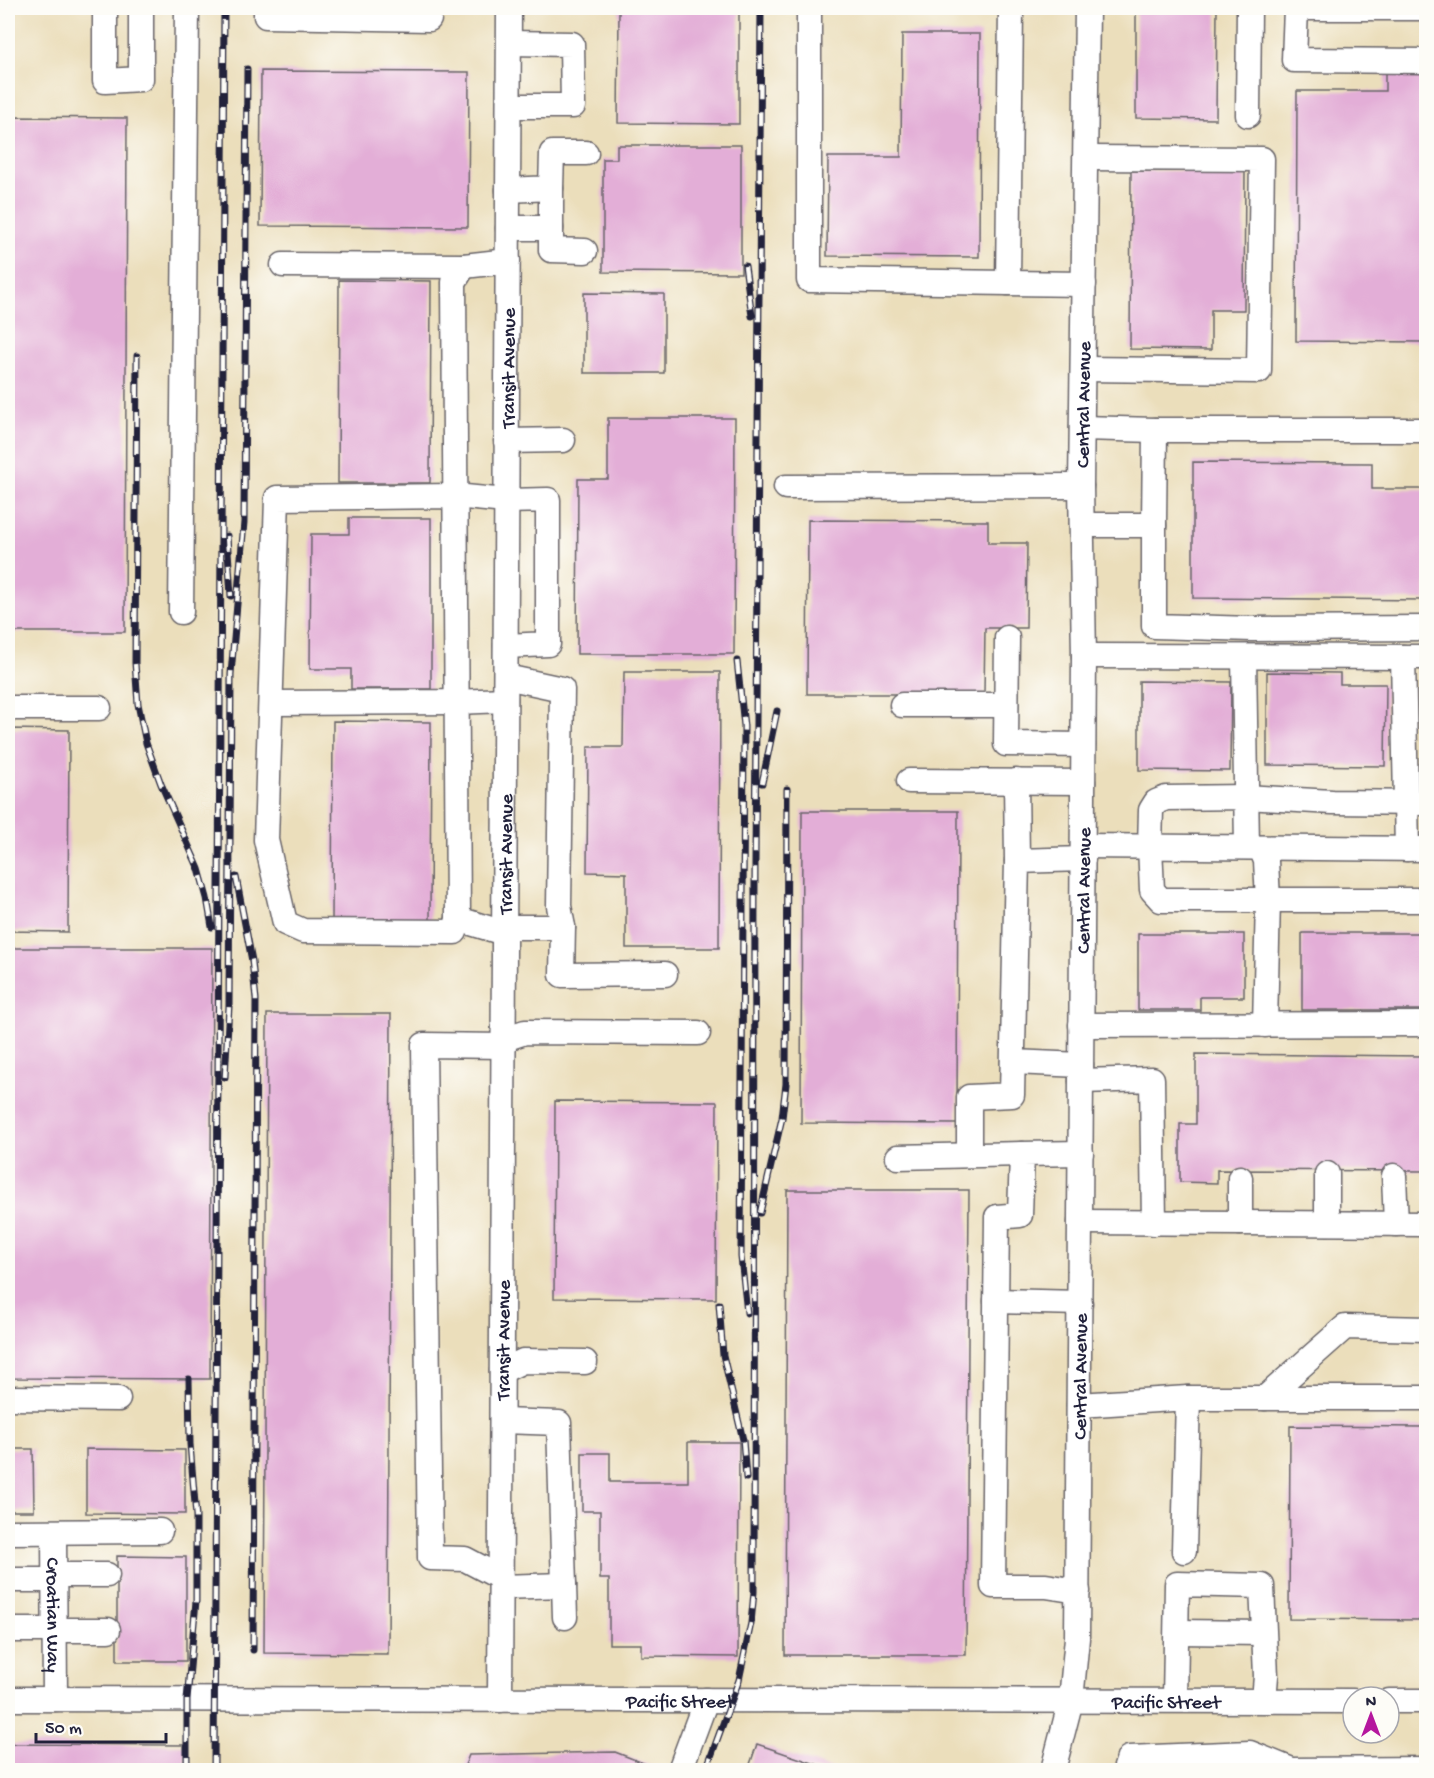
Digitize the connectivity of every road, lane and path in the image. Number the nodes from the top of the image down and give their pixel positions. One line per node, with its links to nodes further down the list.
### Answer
1 (105, 8): 2 (street)
2 (141, 8)
3 (187, 8): 40 (street)
4 (266, 8): 5 (street)
5 (429, 8)
6 (509, 8): 12 (street, Transit Avenue)
7 (809, 8): 26 (street)
8 (1011, 8): 26 (street)
9 (1087, 8): 17 (street, Central Avenue)
10 (1249, 8): 15 (street)
11 (1426, 8): 13 (street)
12 (509, 43): 14 (street, Transit Avenue); 14 (street)
13 (1426, 61)
14 (509, 106): 19 (street, Transit Avenue)
15 (1248, 115)
16 (586, 153): 18 (street)
17 (1086, 158): 27 (street, Central Avenue); 28 (street)
18 (551, 188): 19 (street); 21 (street)
19 (508, 190): 20 (street, Transit Avenue)
20 (508, 228): 21 (street); 23 (street, Transit Avenue)
21 (551, 228): 22 (street)
22 (585, 251)
23 (508, 261): 25 (street); 32 (street, Transit Avenue)
24 (283, 265): 25 (street)
25 (464, 266): 36 (street)
26 (1008, 283): 27 (street)
27 (1084, 284): 28 (street, Central Avenue)
28 (1083, 369): 29 (street, Central Avenue)
29 (1082, 428): 30 (street); 34 (street, Central Avenue)
30 (1155, 430): 31 (street); 39 (street)
31 (1426, 430)
32 (506, 441): 33 (street); 37 (street, Transit Avenue)
33 (563, 441)
34 (1081, 486): 35 (street); 38 (street, Central Avenue)
35 (786, 487)
36 (455, 496): 37 (street); 48 (street); 49 (street)
37 (506, 501): 43 (street, Transit Avenue); 43 (street)
38 (1082, 525): 39 (street); 44 (street, Central Avenue)
39 (1154, 525): 41 (street)
40 (181, 612)
41 (1426, 628)
42 (1007, 638): 51 (street)
43 (506, 646): 47 (street, Transit Avenue)
44 (1084, 656): 45 (street); 54 (street, Central Avenue)
45 (1244, 657): 46 (street); 58 (street)
46 (1415, 657): 59 (street)
47 (506, 688): 48 (street); 68 (street); 69 (street, Transit Avenue)
48 (456, 702): 49 (street); 67 (street)
49 (271, 703): 67 (street)
50 (902, 705): 51 (street)
51 (1006, 705): 54 (street)
52 (8, 708): 53 (street)
53 (99, 708)
54 (1083, 746): 57 (street, Central Avenue)
55 (909, 780): 56 (street)
56 (1016, 781): 57 (street); 64 (street)
57 (1083, 782): 63 (street, Central Avenue)
58 (1246, 797): 59 (street); 60 (street); 61 (street)
59 (1416, 803): 62 (street)
60 (1150, 846): 61 (street); 63 (street); 65 (street)
61 (1254, 847): 62 (street); 65 (street)
62 (1417, 849)
63 (1083, 852): 64 (street); 72 (street, Central Avenue)
64 (1017, 861): 76 (street)
65 (1268, 900): 66 (street); 73 (street)
66 (1426, 900)
67 (458, 918): 69 (street)
68 (563, 927): 69 (street); 70 (street)
69 (504, 930): 75 (street, Transit Avenue)
70 (665, 974)
71 (1426, 1024): 73 (street)
72 (1081, 1025): 73 (street); 77 (street, Central Avenue)
73 (1265, 1025)
74 (698, 1033): 75 (street)
75 (504, 1042): 95 (street, Transit Avenue); 110 (street)
76 (1013, 1062): 77 (street); 80 (street)
77 (1081, 1073): 78 (street, Central Avenue); 86 (street)
78 (1081, 1153): 79 (street); 85 (street, Central Avenue)
79 (1022, 1154): 80 (street); 91 (street)
80 (969, 1155): 81 (street)
81 (898, 1157)
82 (1328, 1174): 88 (street)
83 (1394, 1176): 89 (street)
84 (1240, 1178): 87 (street)
85 (1080, 1222): 86 (street); 92 (street, Central Avenue)
86 (1154, 1223): 87 (street)
87 (1240, 1223): 88 (street)
88 (1328, 1224): 89 (street)
89 (1395, 1224): 90 (street)
90 (1426, 1224)
91 (996, 1301): 92 (street); 112 (street)
92 (1080, 1303): 101 (street, Central Avenue)
93 (1426, 1329): 98 (street)
94 (585, 1362): 95 (street)
95 (502, 1371): 102 (street, Transit Avenue)
96 (8, 1398): 100 (street)
97 (1188, 1398): 98 (street); 101 (street); 106 (street)
98 (1265, 1398): 99 (street)
99 (1426, 1398)
100 (118, 1400)
101 (1079, 1405): 112 (street, Central Avenue)
102 (502, 1422): 110 (street, Transit Avenue); 111 (street)
103 (160, 1531): 105 (street)
104 (8, 1532): 105 (street)
105 (54, 1533): 108 (street, Croatian Way)
106 (1184, 1551)
107 (107, 1575): 108 (street)
108 (55, 1578): 109 (street); 116 (street, Croatian Way)
109 (8, 1580)
110 (501, 1582): 111 (street); 121 (street, Transit Avenue)
111 (564, 1585): 113 (street)
112 (1078, 1591): 123 (street, Central Avenue)
113 (565, 1617)
114 (8, 1630): 116 (street)
115 (108, 1630): 116 (street)
116 (55, 1631): 120 (street, Croatian Way)
117 (1178, 1632): 118 (street); 118 (street); 124 (street)
118 (1263, 1633): 125 (street)
119 (8, 1699): 120 (street, Pacific Street)
120 (55, 1699): 121 (street, Pacific Street)
121 (500, 1700): 122 (street, Pacific Street)
122 (706, 1700): 123 (street, Pacific Street); 130 (street)
123 (1071, 1700): 124 (street, Pacific Street); 131 (street, Central Avenue)
124 (1176, 1700): 125 (street, Pacific Street)
125 (1264, 1700): 126 (street, Pacific Street)
126 (1341, 1701)
127 (1401, 1701): 128 (street)
128 (1426, 1701)
129 (1426, 1769): 132 (street)
130 (680, 1770)
131 (1053, 1770)
132 (1125, 1770)

